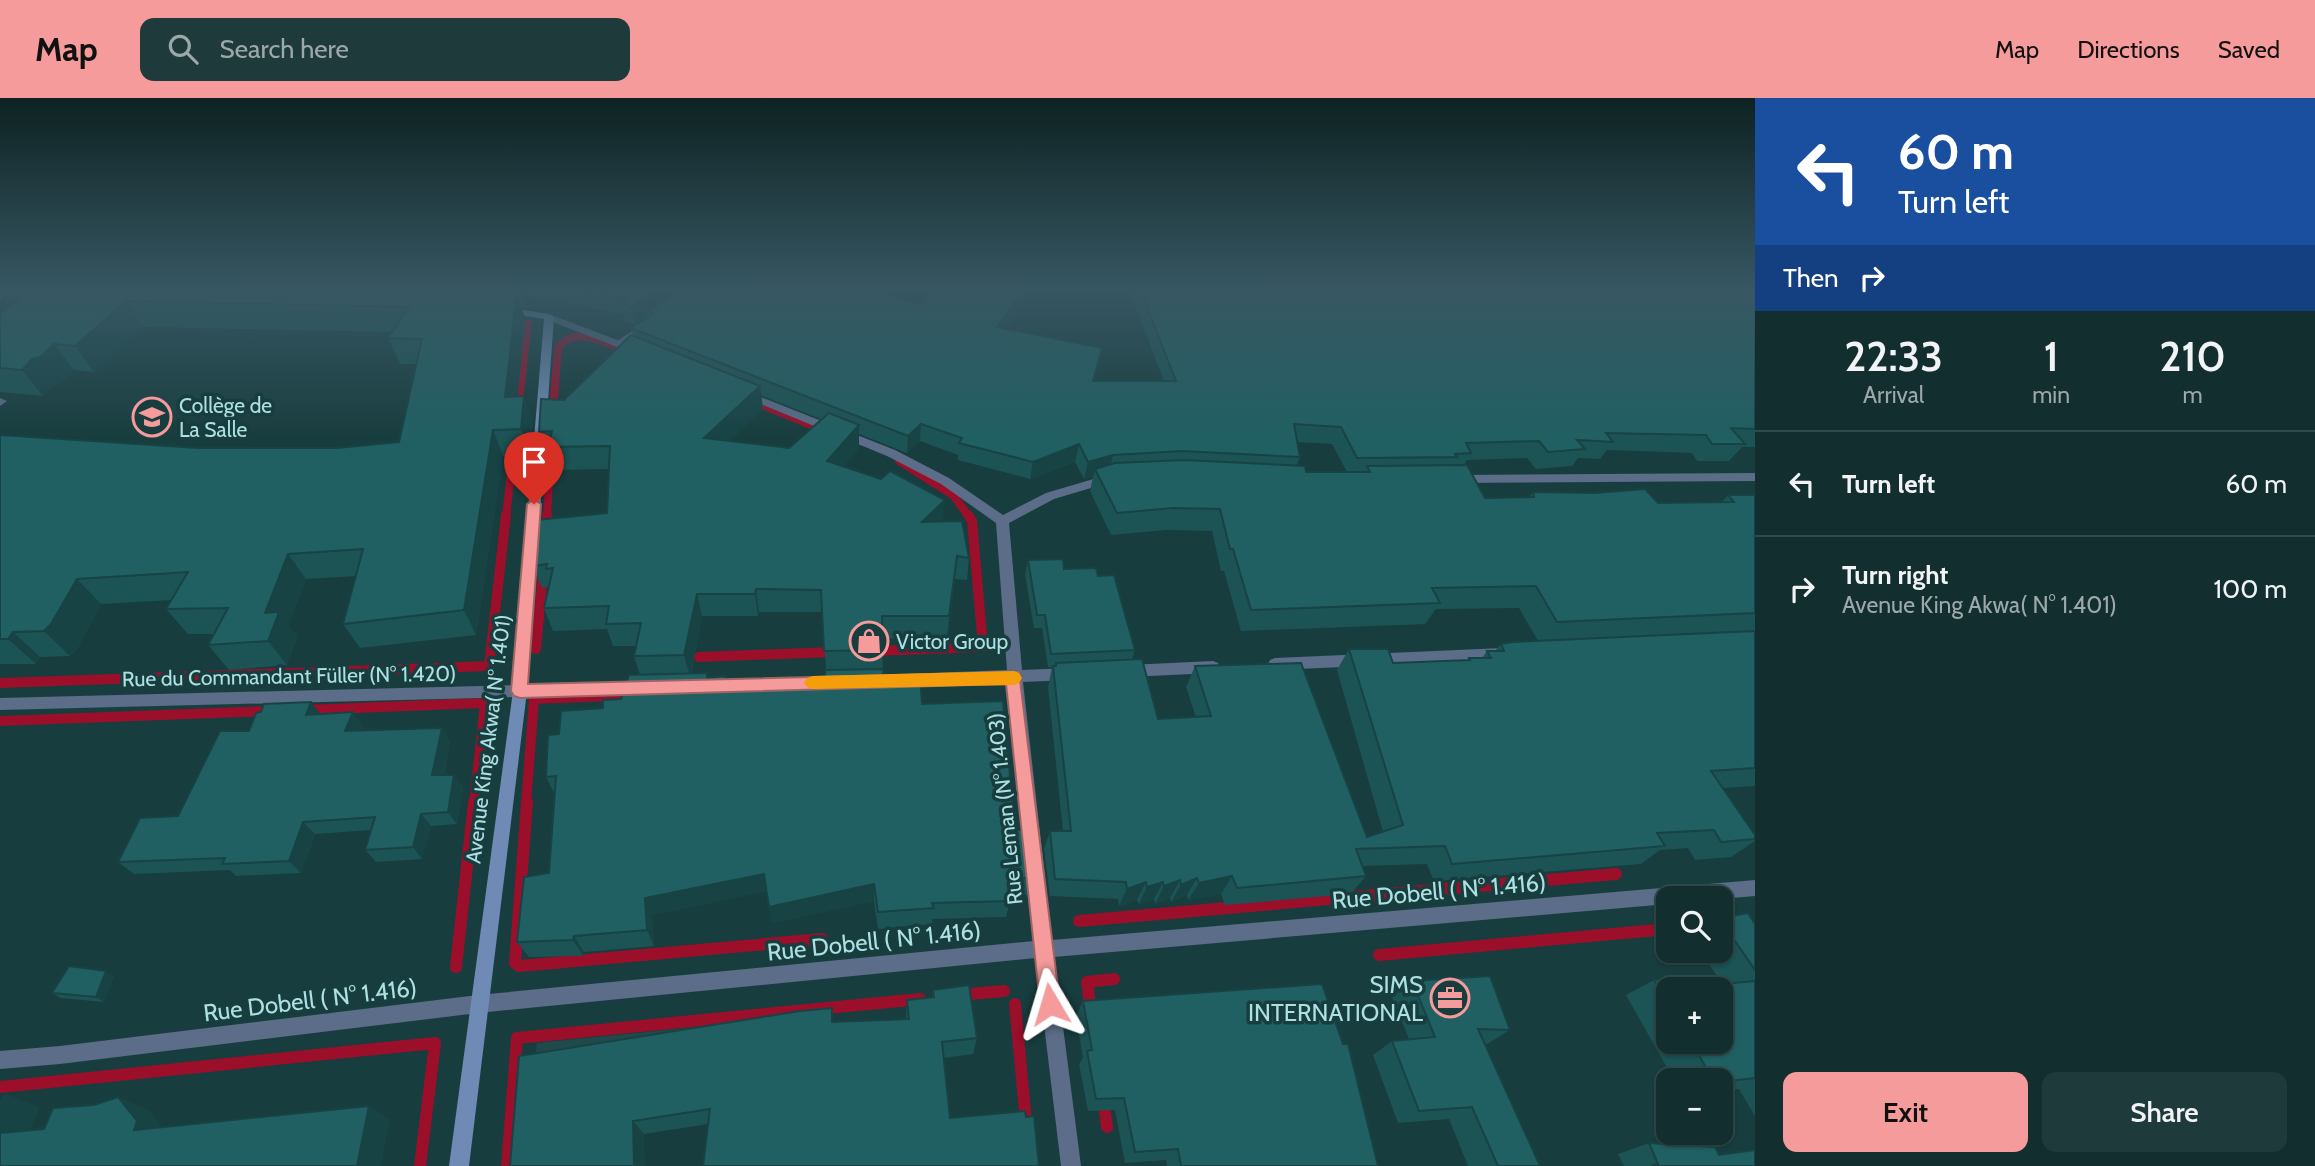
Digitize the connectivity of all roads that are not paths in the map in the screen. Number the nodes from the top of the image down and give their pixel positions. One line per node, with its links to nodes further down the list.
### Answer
1 (547, 339): 19 (street, Avenue King Akwa( N° 1.401))
2 (604, 339): 4 (street)
3 (625, 339): 4 (street)
4 (617, 344): 5 (street)
5 (654, 358)
6 (727, 387): 10 (street)
7 (1755, 477): 9 (street)
8 (1123, 478): 10 (street)
9 (1440, 479)
10 (1002, 521): 16 (street, Rue Leman (N° 1.403))
11 (1521, 653): 12 (street)
12 (1261, 665)
13 (1233, 666): 14 (street)
14 (1110, 672)
15 (1082, 673): 16 (street)
16 (1013, 677): 17 (street); 22 (street, Rue Leman (N° 1.403))
17 (890, 680)
18 (657, 687): 19 (street, Rue du Commandant Füller (N° 1.420))
19 (520, 691): 20 (street, Rue du Commandant Füller (N° 1.420)); 23 (street, Avenue King Akwa( N° 1.401))
20 (0, 704)
21 (1755, 888): 22 (street, Rue Dobell ( N° 1.416))
22 (1043, 949): 23 (street, Rue Dobell ( N° 1.416)); 26 (street, Rue Leman (N° 1.403))
23 (478, 1004): 24 (street, Rue Dobell ( N° 1.416)); 25 (street, Avenue King Akwa( N° 1.401))
24 (0, 1060)
25 (459, 1166)
26 (1071, 1166)

